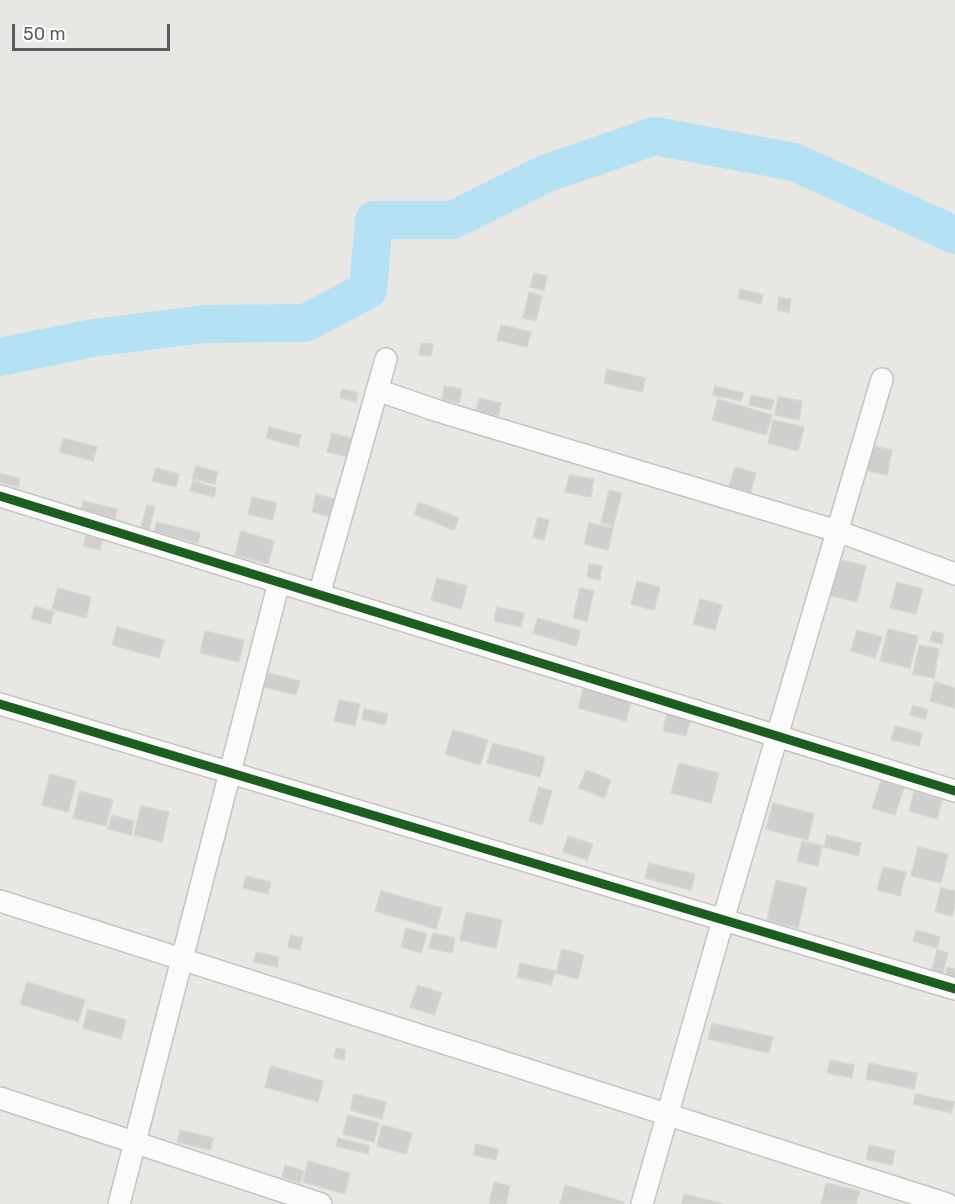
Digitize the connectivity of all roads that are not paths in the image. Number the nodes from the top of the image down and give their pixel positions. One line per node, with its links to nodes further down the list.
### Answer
1 (386, 359): 3 (street)
2 (882, 379): 5 (street)
3 (377, 390): 5 (street); 8 (street)
4 (0, 496): 7 (street)
5 (837, 531): 6 (street); 10 (street)
6 (955, 574)
7 (279, 582): 8 (street); 11 (street)
8 (319, 595): 10 (street)
9 (0, 704): 11 (street)
10 (777, 736): 12 (street); 14 (street)
11 (230, 773): 14 (street); 15 (street)
12 (955, 791)
13 (0, 901): 15 (street)
14 (723, 920): 16 (street); 18 (street)
15 (181, 959): 18 (street); 19 (street)
16 (955, 989)
17 (0, 1098): 19 (street)
18 (668, 1114): 22 (street); 23 (street)
19 (135, 1143): 20 (street); 21 (street)
20 (119, 1204)
21 (321, 1204)
22 (642, 1204)
23 (947, 1204)

